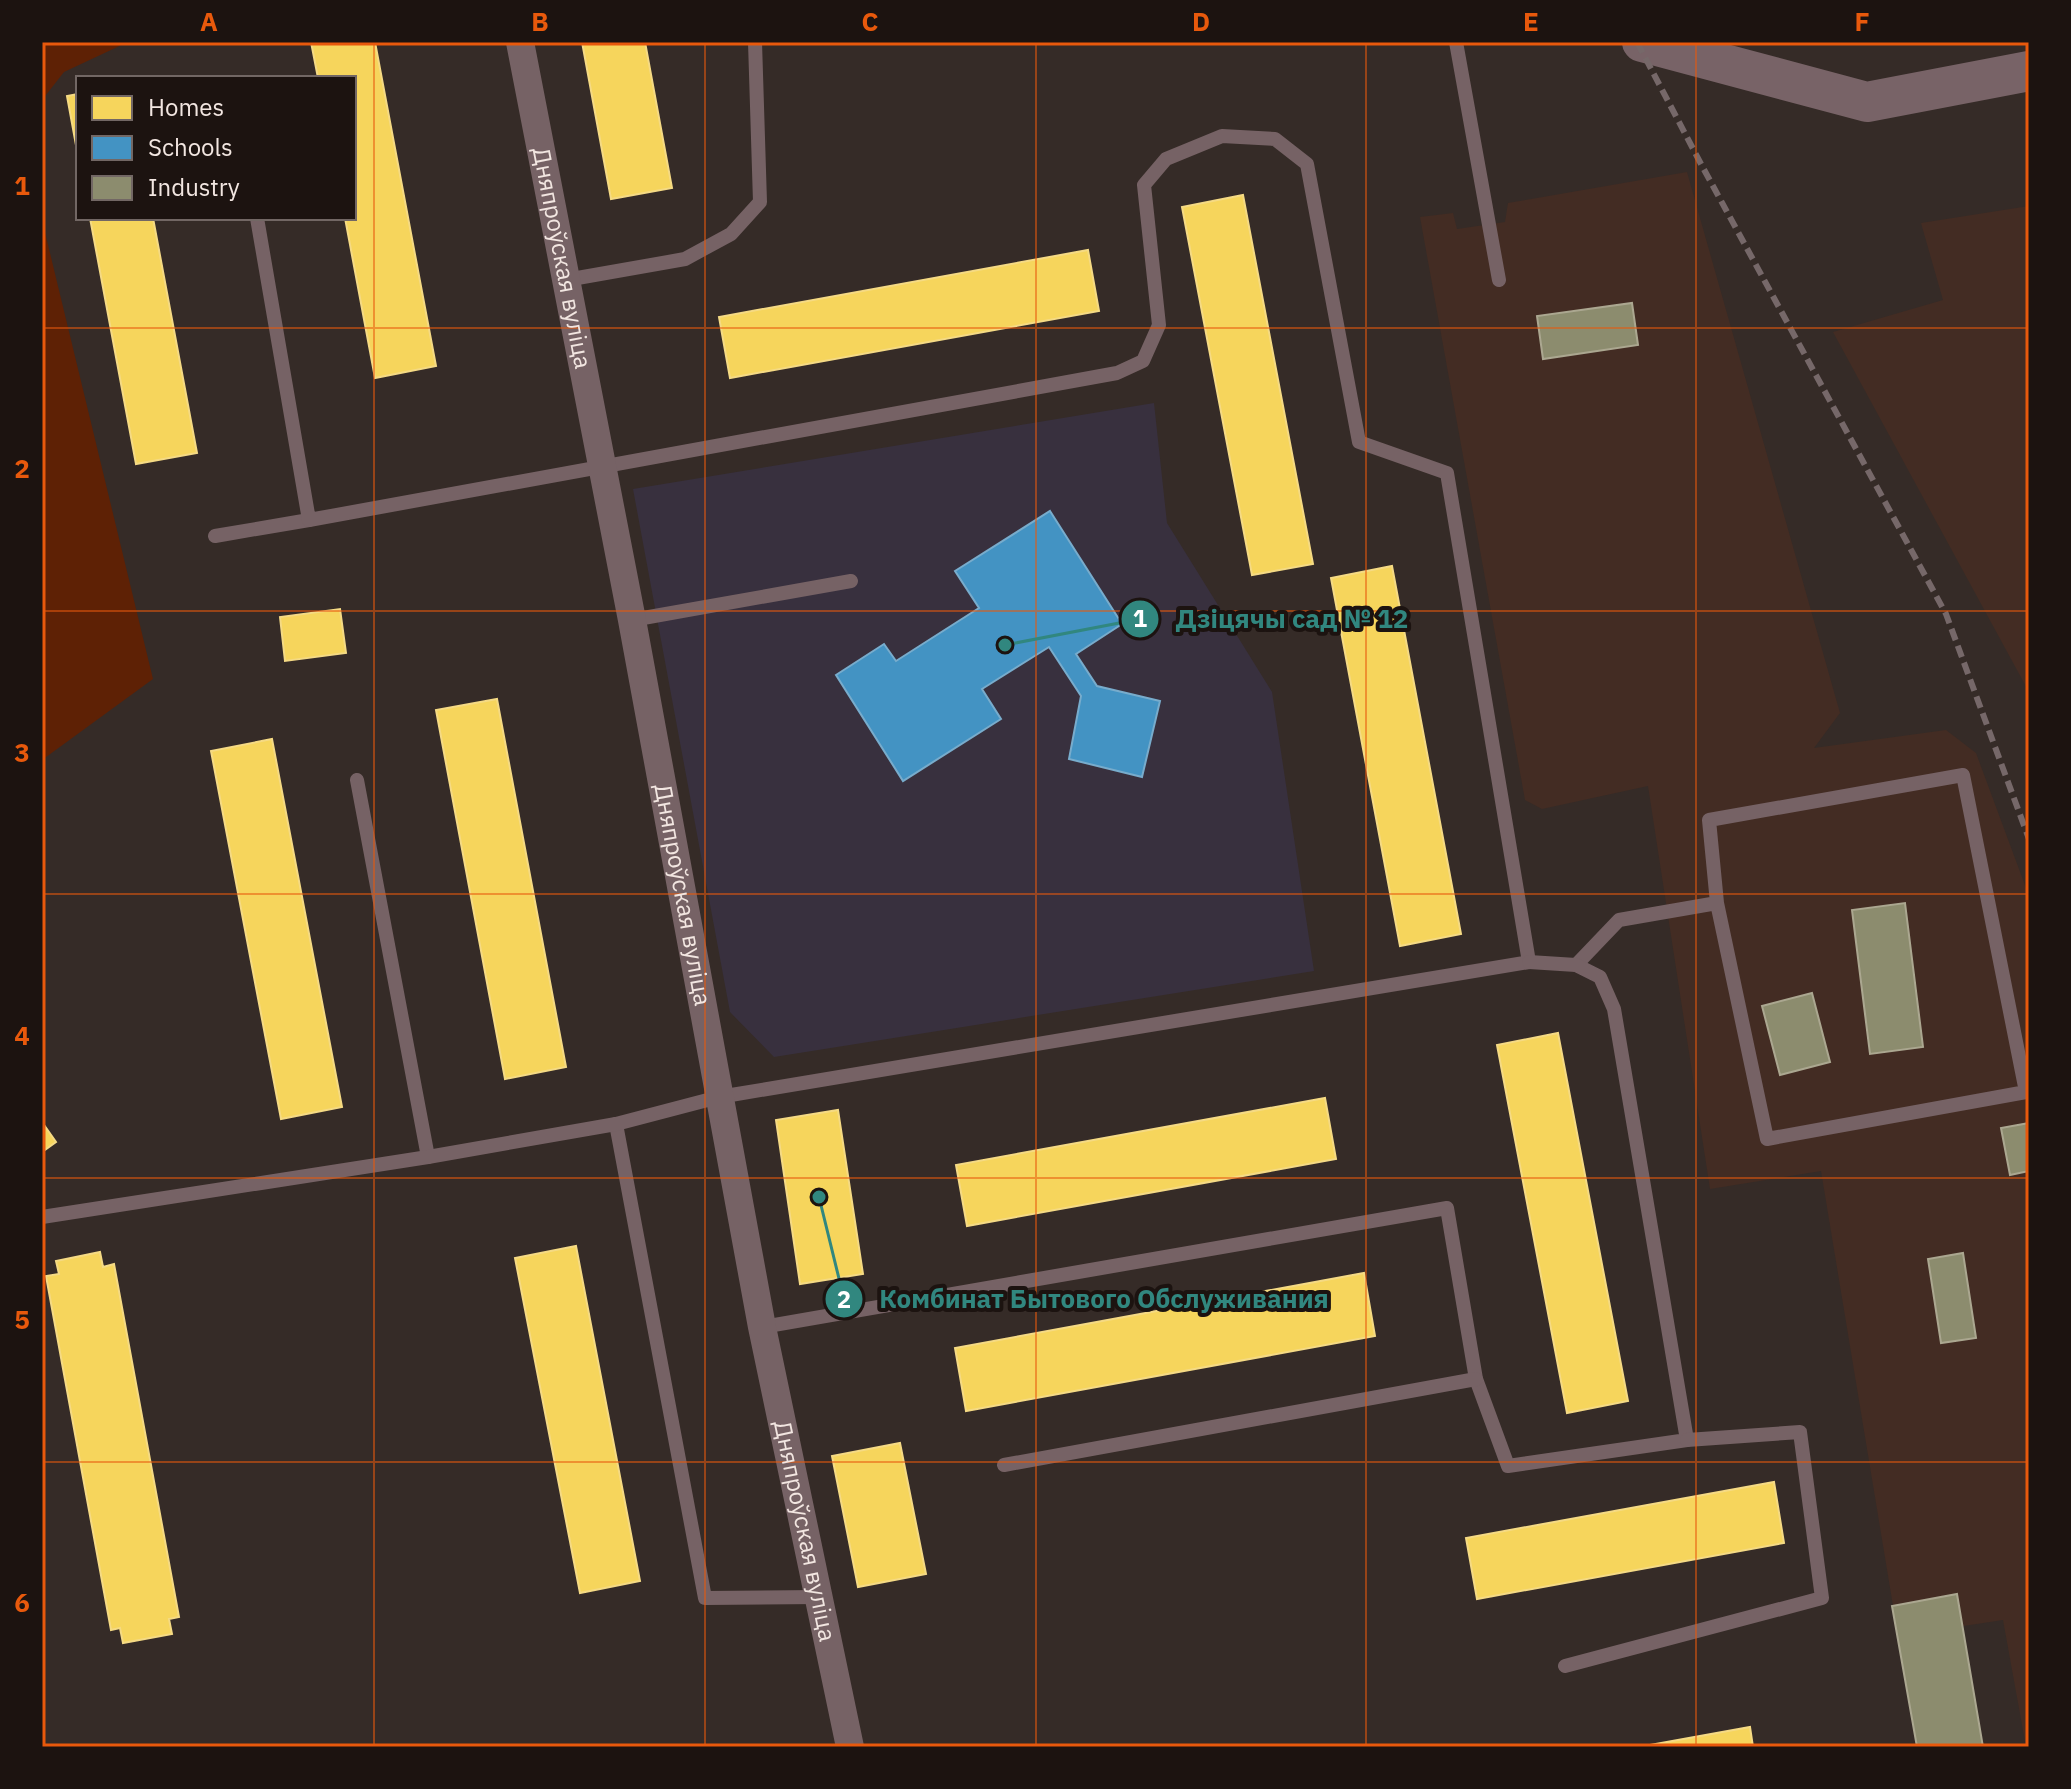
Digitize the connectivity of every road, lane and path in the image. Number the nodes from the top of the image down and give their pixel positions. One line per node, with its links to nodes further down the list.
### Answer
1 (520, 42): 7 (street, Дняпроўская вуліца)
2 (755, 42): 7 (lane)
3 (1456, 42): 8 (lane)
4 (1642, 42): 5 (street)
5 (2029, 71)
6 (257, 220): 10 (lane)
7 (566, 280): 9 (street, Дняпроўская вуліца)
8 (1499, 280)
9 (603, 465): 10 (lane); 13 (street, Дняпроўская вуліца); 16 (lane)
10 (309, 520): 11 (lane)
11 (215, 536)
12 (851, 581): 13 (lane)
13 (632, 620): 18 (street, Дняпроўская вуліца)
14 (357, 780): 20 (lane)
15 (1717, 903): 15 (lane); 17 (lane)
16 (1529, 962): 17 (lane); 18 (lane)
17 (1576, 965): 24 (lane)
18 (719, 1097): 19 (lane); 22 (street, Дняпроўская вуліца)
19 (616, 1124): 20 (lane); 26 (lane)
20 (428, 1157): 21 (lane)
21 (42, 1217)
22 (762, 1327): 23 (lane); 26 (street, Дняпроўская вуліца)
23 (1476, 1379): 24 (lane); 25 (lane)
24 (1687, 1440): 27 (lane)
25 (1004, 1465)
26 (819, 1597): 28 (street, Дняпроўская вуліца)
27 (1565, 1666)
28 (850, 1747)

